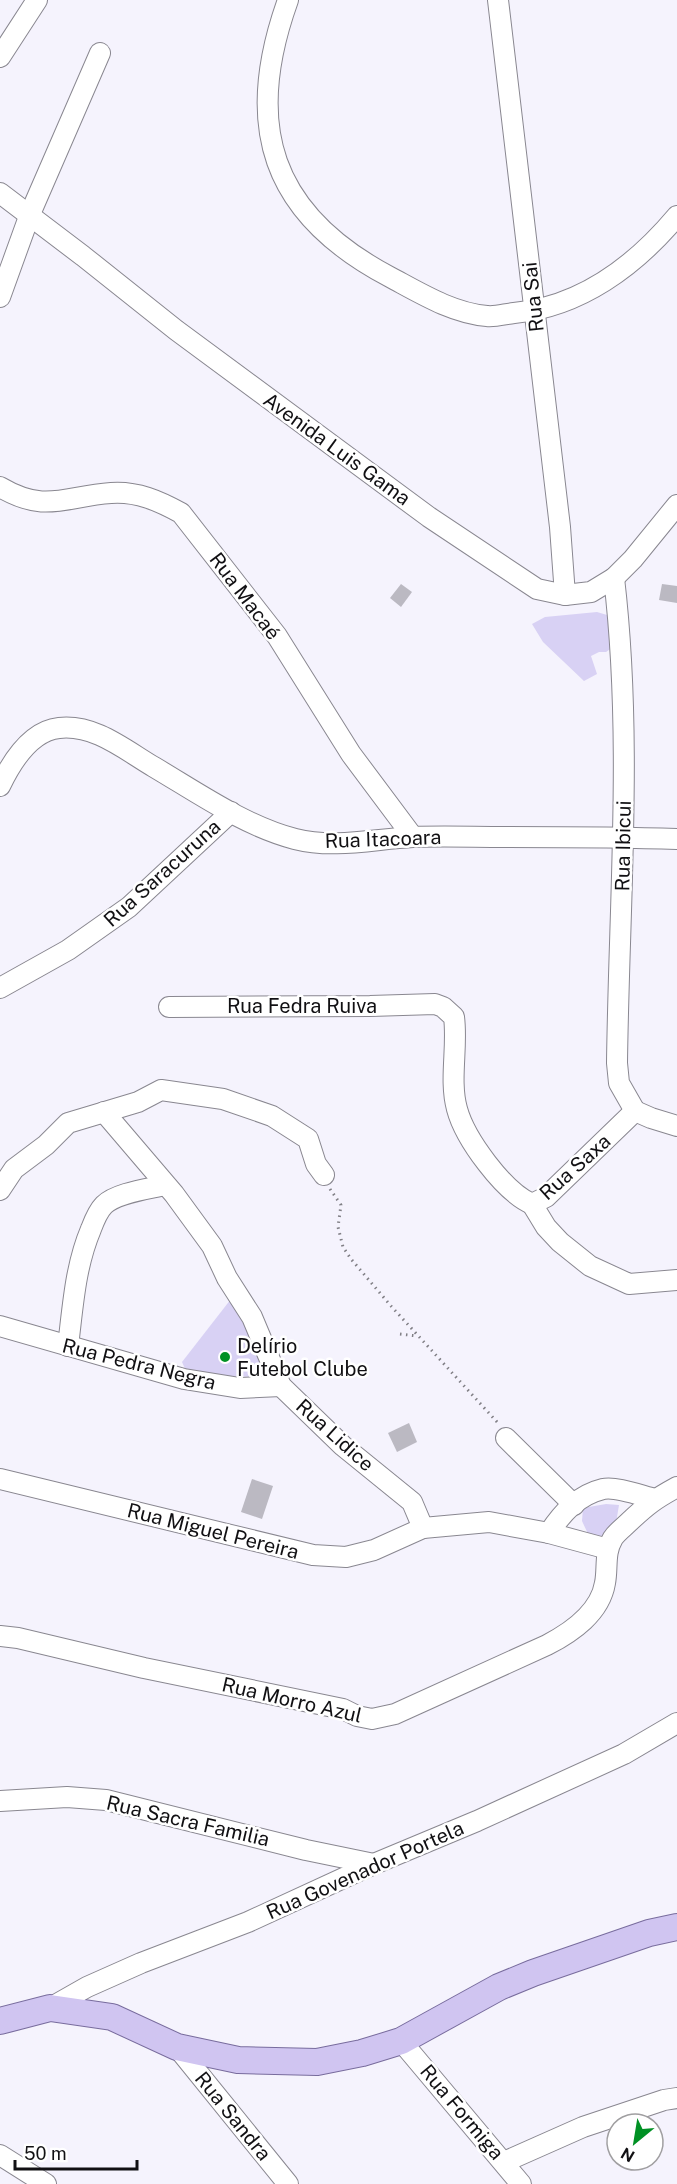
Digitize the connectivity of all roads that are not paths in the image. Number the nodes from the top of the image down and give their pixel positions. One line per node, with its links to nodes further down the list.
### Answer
1 (38, 0): 5 (street)
2 (288, 0): 10 (street)
3 (498, 0): 10 (street, Rua Sai)
4 (100, 53): 7 (street)
5 (0, 57)
6 (0, 193): 7 (street, Avenida Luis Gama)
7 (30, 214): 9 (street); 14 (street, Avenida Luis Gama)
8 (677, 216): 10 (street)
9 (0, 297)
10 (535, 312): 14 (street, Rua Sai)
11 (0, 487): 17 (street, Rua Macaé)
12 (677, 506): 13 (street, Avenida Luis Gama)
13 (614, 578): 14 (street, Avenida Luis Gama); 18 (street, Rua Ibicui)
14 (565, 595)
15 (0, 786): 16 (street, Rua Itacoara)
16 (231, 812): 17 (street, Rua Itacoara); 20 (street, Rua Saracuruna)
17 (413, 837): 18 (street, Rua Itacoara)
18 (624, 837): 19 (street, Rua Itacoara); 23 (street, Rua Ibicui)
19 (677, 839)
20 (0, 988)
21 (435, 1004): 22 (street, Rua Fedra Ruiva); 29 (street, Rua Saxa)
22 (169, 1007)
23 (635, 1111): 25 (street); 29 (street, Rua Saxa)
24 (104, 1112): 26 (street); 27 (street, Rua Lidice); 28 (street)
25 (677, 1125)
26 (324, 1175)
27 (165, 1185): 32 (street); 33 (street, Rua Lidice)
28 (0, 1190)
29 (532, 1204): 30 (street)
30 (677, 1280)
31 (0, 1326): 32 (street, Rua Pedra Negra)
32 (68, 1346): 33 (street, Rua Pedra Negra)
33 (281, 1386): 39 (street, Rua Lidice)
34 (506, 1438): 38 (street)
35 (0, 1479): 39 (street, Rua Miguel Pereira)
36 (677, 1487): 37 (street)
37 (655, 1499): 38 (street); 41 (street)
38 (574, 1505): 40 (street)
39 (423, 1528): 40 (street)
40 (549, 1533): 41 (street)
41 (610, 1544): 42 (street, Rua Morro Azul)
42 (0, 1636)
43 (677, 1723): 45 (street, Rua Govenador Portela)
44 (0, 1802): 45 (street, Rua Sacra Familia)
45 (374, 1864): 47 (street, Rua Govenador Portela)
46 (677, 1927): 49 (main road)
47 (50, 2008): 48 (main road); 50 (main road)
48 (0, 2021)
49 (402, 2041): 50 (main road); 53 (street, Rua Formiga)
50 (177, 2047): 55 (street, Rua Sandra)
51 (677, 2098): 53 (street)
52 (0, 2155): 54 (street)
53 (504, 2162): 56 (street, Rua Formiga)
54 (46, 2184)
55 (288, 2184)
56 (521, 2184)

